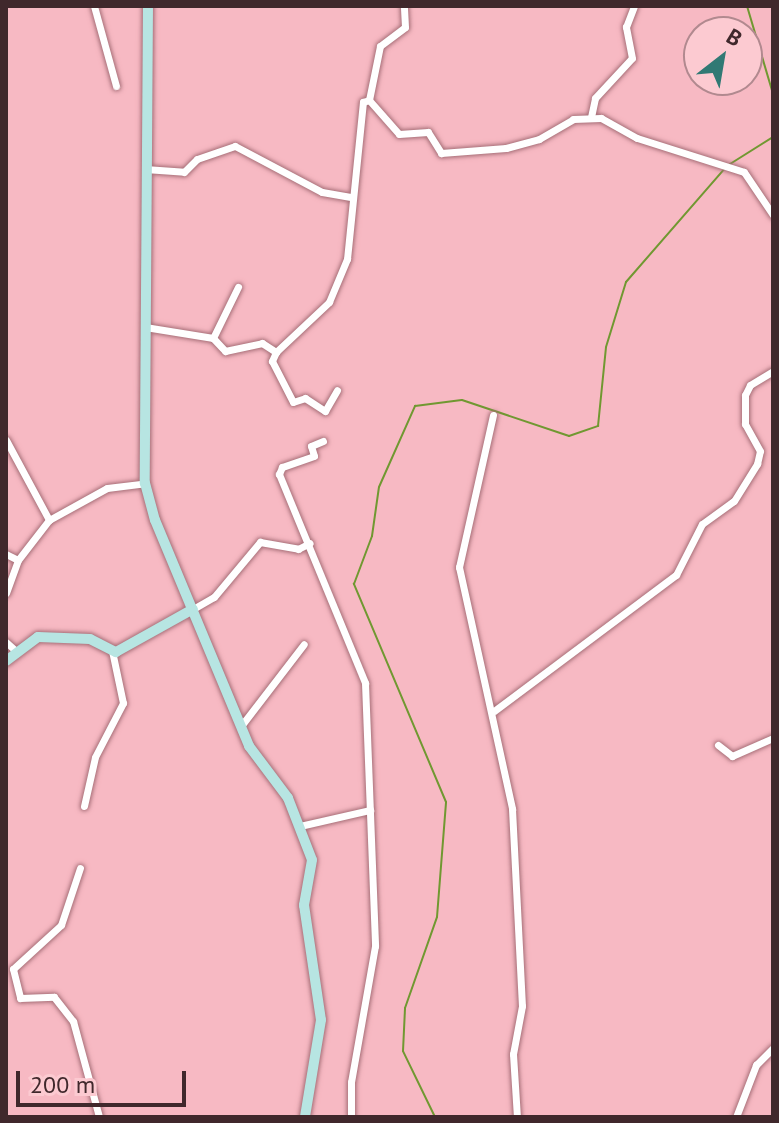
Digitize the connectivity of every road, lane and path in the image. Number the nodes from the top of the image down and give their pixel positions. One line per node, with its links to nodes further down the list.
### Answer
1 (94, 6): 5 (street)
2 (148, 6): 8 (street)
3 (404, 6): 6 (street)
4 (634, 6): 7 (street)
5 (116, 86)
6 (369, 100): 7 (street); 9 (street)
7 (591, 117): 10 (street)
8 (145, 169): 9 (street); 12 (street)
9 (351, 197): 14 (street)
10 (773, 215)
11 (238, 287): 13 (street)
12 (145, 327): 13 (street); 20 (street)
13 (213, 338): 14 (street)
14 (276, 352): 16 (street)
15 (773, 371): 32 (street)
16 (337, 390)
17 (493, 415): 32 (street)
18 (6, 440): 21 (street)
19 (323, 441): 22 (street)
20 (145, 483): 21 (street); 26 (street)
21 (49, 520): 24 (street)
22 (310, 543): 26 (street); 37 (street)
23 (6, 554): 24 (street)
24 (18, 560): 25 (street)
25 (6, 593)
26 (193, 609): 29 (street); 33 (street)
27 (6, 642): 30 (street)
28 (304, 644): 33 (street)
29 (112, 651): 30 (street); 36 (street)
30 (17, 652): 31 (street)
31 (6, 661)
32 (494, 711): 44 (street)
33 (241, 726): 38 (street)
34 (773, 738): 35 (street)
35 (718, 745)
36 (84, 806)
37 (370, 810): 38 (street); 43 (street)
38 (300, 826): 42 (street)
39 (80, 868): 41 (street)
40 (773, 1048): 45 (street)
41 (99, 1117)
42 (305, 1117)
43 (351, 1117)
44 (517, 1117)
45 (736, 1117)

